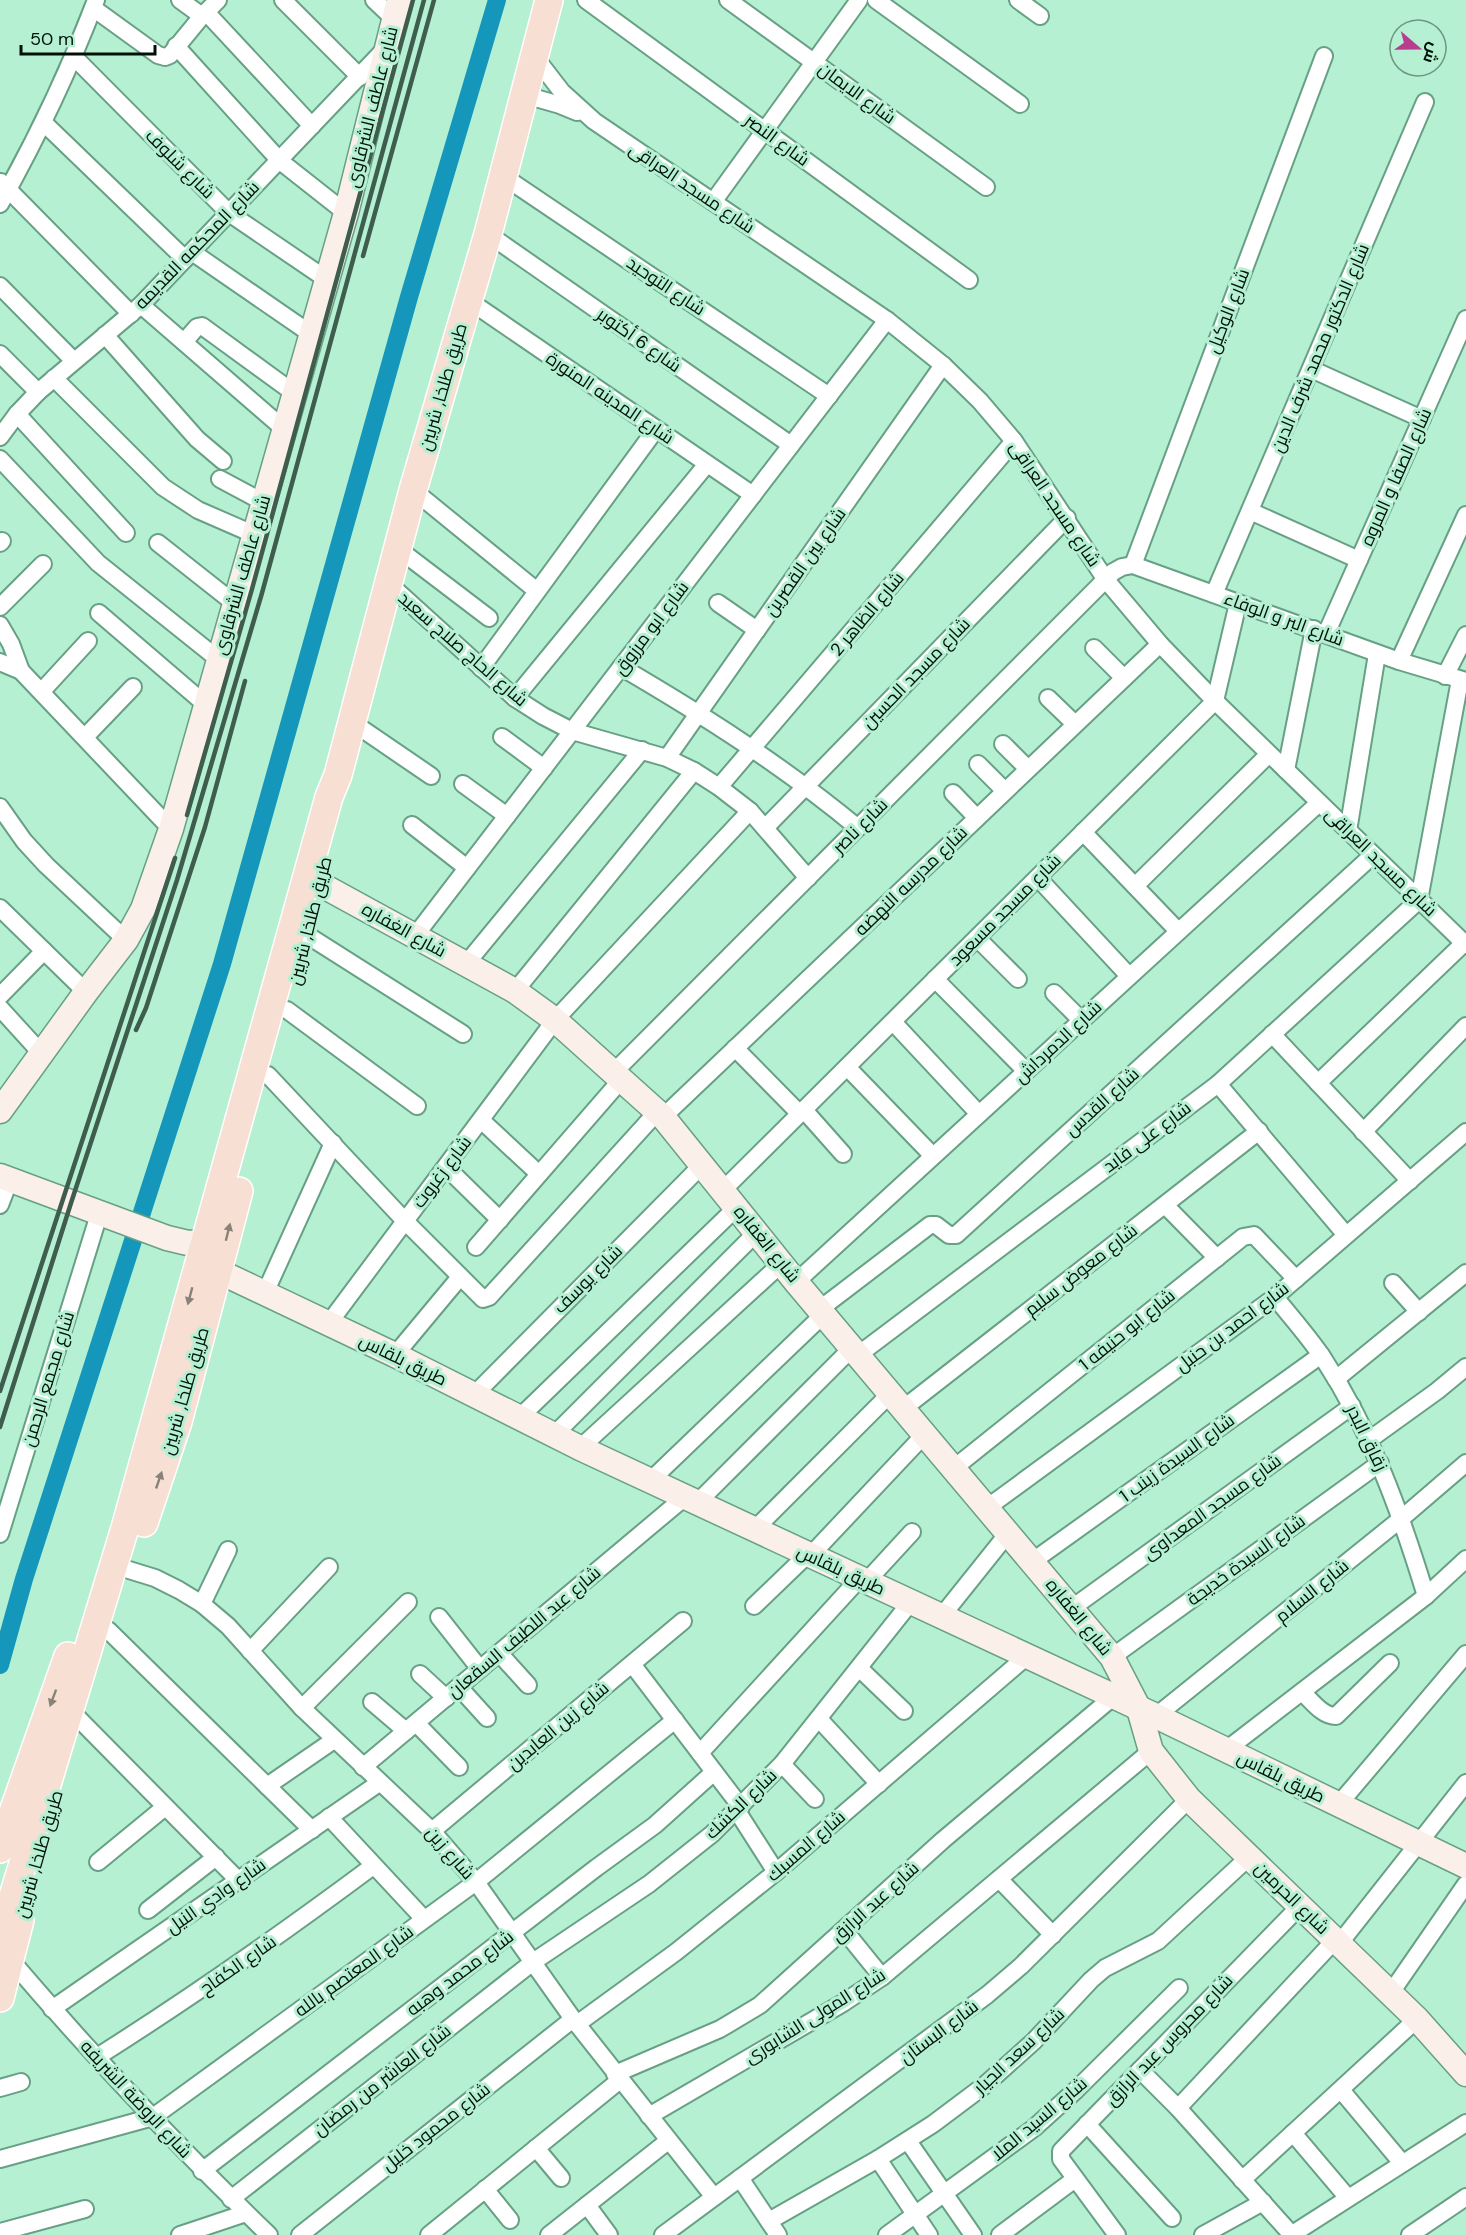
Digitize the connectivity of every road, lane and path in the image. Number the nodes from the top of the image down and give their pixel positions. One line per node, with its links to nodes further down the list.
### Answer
1 (180, 0): 11 (street)
2 (283, 0): 20 (street)
3 (374, 0): 12 (street)
4 (549, 0): 18 (main road, طريق طلخا, شربين)
5 (586, 0): 27 (street, شارع النصر)
6 (728, 0): 19 (street, شارع الايمان)
7 (859, 0): 19 (street)
8 (876, 0): 23 (street)
9 (1018, 0): 13 (street)
10 (94, 4): 14 (street); 17 (street)
11 (209, 9): 14 (street); 26 (street)
12 (397, 10): 15 (street, شارع عاطف الشرقاوى)
13 (1040, 16)
14 (176, 46): 28 (street)
15 (388, 46): 20 (street, شارع المحكمه القديمه); 34 (street, شارع عاطف الشرقاوى)
16 (1324, 56): 78 (street, شارع الوكيل)
17 (74, 57): 25 (street); 33 (street, شارع شلوف)
18 (535, 57): 21 (main road, طريق طلخا, شربين); 24 (street, شارع مسجد العراقى)
19 (814, 62): 27 (street); 30 (street, شارع الايمان)
20 (360, 77): 26 (street, شارع المحكمه القديمه)
21 (525, 95): 24 (street, شارع مسجد العراقى); 29 (main road, طريق طلخا, شربين)
22 (1425, 102): 50 (street, شارع الدكتور محمد شرف الدين)
23 (1020, 104)
24 (594, 121): 32 (street, شارع مسجد العراقى)
25 (44, 123): 31 (street); 36 (street)
26 (312, 126): 28 (street, شارع المحكمه القديمه)
27 (764, 131): 32 (street); 38 (street, شارع النصر)
28 (280, 161): 33 (street, شارع المحكمه القديمه); 34 (street)
29 (503, 176): 35 (main road, طريق طلخا, شربين); 54 (street, شارع التوحيد)
30 (986, 187)
31 (3, 192): 41 (street)
32 (713, 202): 42 (street, شارع مسجد العراقى)
33 (229, 213): 36 (street, شارع المحكمه القديمه); 37 (street, شارع شلوف)
34 (346, 213): 37 (street, شارع عاطف الشرقاوى)
35 (488, 234): 40 (main road, طريق طلخا, شربين); 61 (street, شارع 6 أكتوبر)
36 (188, 256): 41 (street, شارع المحكمه القديمه); 44 (street)
37 (326, 279): 44 (street, شارع عاطف الشرقاوى)
38 (969, 280)
39 (0, 286): 48 (street)
40 (468, 300): 58 (street, شارع المدينه المنورة); 66 (main road, طريق طلخا, شربين)
41 (136, 309): 45 (street, شارع المحكمه القديمه); 46 (street)
42 (887, 320): 49 (street, شارع مسجد العراقى); 54 (street, شارع ابو مرزوق)
43 (1466, 320): 56 (street, شارع الصفا و المروه)
44 (311, 334): 53 (street, شارع عاطف الشرقاوى)
45 (105, 335): 48 (street, شارع المحكمه القديمه); 63 (street)
46 (183, 342): 53 (street); 57 (street)
47 (0, 354): 52 (street)
48 (74, 361): 51 (street, شارع المحكمه القديمه)
49 (943, 365): 60 (street, شارع مسجد العراقى); 90 (street, شارع بين القصرين)
50 (1311, 369): 56 (street); 69 (street, شارع الدكتور محمد شرف الدين)
51 (54, 378): 52 (street, شارع المحكمه القديمه); 73 (street)
52 (38, 392): 55 (street, شارع المحكمه القديمه)
53 (294, 393): 57 (street, شارع عاطف الشرقاوى)
54 (829, 396): 61 (street, شارع ابو مرزوق)
55 (17, 414): 59 (street, شارع المحكمه القديمه); 72 (street)
56 (1422, 419): 76 (street, شارع الصفا و المروه)
57 (284, 429): 68 (street, شارع عاطف الشرقاوى)
58 (656, 429): 64 (street, شارع المدينه المنورة); 81 (street)
59 (0, 437)
60 (1014, 441): 71 (street, شارع مسجد العراقى); 118 (street, شارع الظاهر 2)
61 (791, 445): 67 (street, شارع ابو مرزوق)
62 (0, 459): 97 (street)
63 (223, 461)
64 (707, 464): 67 (street, شارع المدينه المنورة); 107 (street)
65 (220, 478): 68 (street)
66 (413, 490): 75 (main road, طريق طلخا, شربين); 81 (street)
67 (753, 495): 100 (street, شارع ابو مرزوق)
68 (263, 502): 73 (street, شارع عاطف الشرقاوى)
69 (1250, 511): 76 (street); 82 (street, شارع الدكتور محمد شرف الدين)
70 (1466, 515): 98 (street)
71 (1066, 518): 79 (street, شارع مسجد العراقى); 129 (street, شارع مسجد الحسين)
72 (126, 533)
73 (254, 534): 83 (street, شارع عاطف الشرقاوى)
74 (158, 543): 83 (street)
75 (397, 548): 80 (main road, طريق طلخا, شربين); 88 (street)
76 (1359, 560): 91 (street, شارع الصفا و المروه)
77 (43, 564): 86 (street)
78 (1133, 565): 79 (street); 82 (street, شارع البر و الوفاء)
79 (1106, 580): 94 (street, شارع مسجد العراقى); 140 (street, شارع ناصر)
80 (388, 583): 101 (street, شارع الحاج صلاح سعيد); 112 (main road, طريق طلخا, شربين)
81 (537, 591): 101 (street)
82 (1214, 594): 85 (street, شارع البر و الوفاء)
83 (234, 603): 97 (street, شارع عاطف الشرقاوى)
84 (718, 603): 90 (street)
85 (1238, 603): 91 (street, شارع البر و الوفاء); 109 (street)
86 (0, 607)
87 (99, 613): 110 (street)
88 (489, 618)
89 (0, 625): 102 (street)
90 (757, 630): 111 (street, شارع بين القصرين)
91 (1320, 632): 96 (street, شارع البر و الوفاء); 125 (street, شارع الصفا و المروه)
92 (1466, 635): 104 (street)
93 (88, 641): 106 (street)
94 (1160, 644): 103 (street, شارع مدرسه النهضه); 109 (street, شارع مسجد العراقى)
95 (1094, 648): 103 (street)
96 (1377, 654): 98 (street, شارع البر و الوفاء); 142 (street)
97 (218, 659): 110 (street, شارع عاطف الشرقاوى)
98 (1399, 661): 104 (street, شارع البر و الوفاء)
99 (0, 662): 102 (street)
100 (621, 667): 111 (street); 114 (street, شارع ابو مرزوق)
101 (481, 668): 107 (street, شارع الحاج صلاح سعيد)
102 (21, 670): 106 (street)
103 (1124, 678): 113 (street, شارع مدرسه النهضه)
104 (1457, 679): 150 (street)
105 (133, 687): 115 (street)
106 (42, 691): 115 (street)
107 (515, 698): 114 (street, شارع الحاج صلاح سعيد)
108 (1048, 698): 113 (street)
109 (1215, 701): 120 (street, شارع مسجد العراقى); 143 (street, شارع مسجد مسعود)
110 (205, 704): 141 (street, شارع عاطف الشرقاوى)
111 (699, 712): 118 (street); 121 (street, شارع بين القصرين)
112 (352, 722): 127 (street); 148 (main road, طريق طلخا, شربين)
113 (1075, 724): 124 (street, شارع مدرسه النهضه)
114 (572, 731): 119 (street, شارع الحاج صلاح سعيد); 123 (street, شارع ابو مرزوق)
115 (85, 737): 141 (street)
116 (502, 737): 123 (street)
117 (1003, 744): 124 (street)
118 (753, 748): 129 (street); 130 (street, شارع الظاهر 2)
119 (642, 750): 121 (street, شارع الحاج صلاح سعيد); 159 (street)
120 (1269, 754): 125 (street, شارع مسجد العراقى); 149 (street)
121 (667, 758): 126 (street, شارع الحاج صلاح سعيد)
122 (978, 764): 131 (street)
123 (544, 768): 136 (street, شارع ابو مرزوق)
124 (1028, 770): 131 (street, شارع مدرسه النهضه)
125 (1286, 770): 133 (street, شارع مسجد العراقى)
126 (694, 771): 130 (street, شارع الحاج صلاح سعيد); 163 (street)
127 (431, 776)
128 (463, 783): 136 (street)
129 (807, 786): 139 (street, شارع مسجد الحسين); 140 (street)
130 (719, 787): 135 (street, شارع الحاج صلاح سعيد)
131 (1005, 791): 137 (street, شارع مدرسه النهضه)
132 (953, 793): 137 (street)
133 (1319, 802): 142 (street, شارع مسجد العراقى); 152 (street, شارع الدمرداش)
134 (0, 807): 156 (street)
135 (750, 811): 139 (street, شارع الحاج صلاح سعيد); 169 (street, شارع زغروت)
136 (507, 816): 145 (street, شارع ابو مرزوق)
137 (977, 818): 175 (street, شارع مدرسه النهضه)
138 (412, 825): 145 (street)
139 (765, 828): 146 (street, شارع الحاج صلاح سعيد)
140 (858, 828): 146 (street, شارع ناصر)
141 (171, 829): 156 (street, شارع عاطف الشرقاوى)
142 (1348, 831): 144 (street, شارع مسجد العراقى)
143 (1083, 832): 147 (street, شارع مسجد مسعود); 149 (street)
144 (1373, 855): 150 (street, شارع مسجد العراقى); 219 (street, شارع القدس)
145 (467, 868): 154 (street, شارع ابو مرزوق)
146 (808, 878): 180 (street, شارع ناصر)
147 (1038, 878): 155 (street, شارع مسجد مسعود); 160 (street)
148 (314, 881): 153 (main road, طريق طلخا, شربين); 154 (street, شارع الغفاره); 207 (main road, طريق طلخا, شربين)
149 (1135, 886): 152 (street)
150 (1419, 900): 157 (street, شارع مسجد العراقى); 174 (street, شارع على فايد)
151 (0, 908): 158 (street)
152 (1179, 931): 160 (street, شارع الدمرداش)
153 (307, 935): 168 (main road, طريق طلخا, شربين); 173 (street)
154 (415, 936): 159 (street, شارع الغفاره)
155 (977, 938): 161 (street, شارع مسجد مسعود); 162 (street)
156 (126, 940): 164 (street, شارع عاطف الشرقاوى)
157 (1465, 944): 181 (street)
158 (44, 951): 164 (street); 166 (street)
159 (466, 964): 163 (street, شارع الغفاره)
160 (1129, 976): 170 (street, شارع الدمرداش)
161 (936, 979): 171 (street, شارع مسجد مسعود); 178 (street)
162 (1018, 979)
163 (515, 991): 169 (street, شارع الغفاره)
164 (86, 992): 176 (street, شارع عاطف الشرقاوى)
165 (1054, 993): 170 (street)
166 (0, 996)
167 (0, 1008): 176 (street)
168 (286, 1010): 179 (main road, طريق طلخا, شربين); 183 (street)
169 (555, 1020): 180 (street, شارع الغفاره); 188 (street, شارع زغروت)
170 (1081, 1020): 178 (street, شارع الدمرداش)
171 (893, 1022): 177 (street, شارع مسجد مسعود); 187 (street)
172 (1466, 1026): 190 (street)
173 (463, 1034)
174 (1272, 1034): 181 (street); 182 (street, شارع على فايد)
175 (735, 1048): 185 (street); 186 (street, شارع مدرسه النهضه)
176 (42, 1054): 184 (street, شارع عاطف الشرقاوى)
177 (847, 1067): 185 (street, شارع مسجد مسعود); 194 (street)
178 (1026, 1071): 187 (street, شارع الدمرداش)
179 (268, 1075): 192 (street); 211 (main road, طريق طلخا, شربين, one-way to 179)
180 (617, 1076): 186 (street, شارع الغفاره); 197 (street, شارع ناصر)
181 (1318, 1083): 190 (street)
182 (1218, 1084): 189 (street); 222 (street, شارع على فايد)
183 (417, 1106)
184 (0, 1111)
185 (802, 1112): 193 (street); 200 (street, شارع مسجد مسعود)
186 (660, 1114): 195 (street, شارع الغفاره); 214 (street, شارع مدرسه النهضه)
187 (979, 1114): 194 (street, شارع الدمرداش)
188 (480, 1120): 196 (street, شارع زغروت); 197 (street)
189 (1258, 1131): 201 (street, شارع معوض سليم); 206 (street)
190 (1363, 1132): 198 (street)
191 (1466, 1132): 198 (street, شارع احمد بن حنبل)
192 (333, 1143): 203 (street); 217 (street)
193 (843, 1154)
194 (933, 1156): 212 (street, شارع الدمرداش)
195 (702, 1164): 200 (street, شارع الغفاره); 227 (street, شارع يوسف)
196 (446, 1167): 202 (street); 203 (street, شارع زغروت)
197 (539, 1174): 202 (street, شارع ناصر)
198 (1410, 1181): 206 (street, شارع احمد بن حنبل)
199 (1, 1191): 204 (street)
200 (730, 1198): 205 (street, شارع الغفاره); 230 (street, شارع مسجد مسعود)
201 (1165, 1205): 210 (street); 228 (street, شارع معوض سليم)
202 (500, 1220): 209 (street, شارع ناصر)
203 (405, 1221): 214 (street); 221 (street, شارع زغروت)
204 (101, 1222): 208 (street); 247 (street, شارع مجمع الرحمن)
205 (757, 1232): 212 (street, شارع الغفاره); 233 (street)
206 (1346, 1235): 215 (street, شارع احمد بن حنبل)
207 (205, 1242): 208 (street); 211 (main road, طريق طلخا, شربين)
208 (165, 1244): 211 (street, طريق بلقاس)
209 (476, 1247)
210 (1217, 1258): 215 (street, شارع ابو حنيفه 1); 238 (street, شارع ابو حنيفه 1)
211 (208, 1270): 217 (street, طريق بلقاس); 231 (main road, طريق طلخا, شربين)
212 (789, 1272): 219 (street, شارع الغفاره); 235 (street, شارع الدمرداش)
213 (1466, 1273): 220 (street)
214 (460, 1277): 223 (street)
215 (1296, 1279): 218 (street, شارع احمد بن حنبل)
216 (1393, 1283): 220 (street)
217 (265, 1293): 221 (street, طريق بلقاس)
218 (1275, 1297): 224 (street, زقاق البدر); 241 (street, شارع احمد بن حنبل)
219 (822, 1311): 222 (street, شارع الغفاره); 239 (street)
220 (1419, 1312): 226 (street)
221 (329, 1323): 223 (street, طريق بلقاس)
222 (855, 1351): 228 (street, شارع الغفاره); 240 (street, شارع على فايد)
223 (395, 1355): 227 (street, طريق بلقاس)
224 (1322, 1355): 226 (street, زقاق البدر); 251 (street, شارع السيدة زينب 1)
225 (1466, 1367): 234 (street)
226 (1336, 1379): 229 (street, زقاق البدر)
227 (474, 1395): 230 (street, طريق بلقاس)
228 (898, 1401): 232 (street, شارع الغفاره); 244 (street, شارع معوض سليم)
229 (1352, 1406): 234 (street, زقاق البدر); 260 (street, شارع مسجد المعداوى)
230 (519, 1418): 233 (street, طريق بلقاس)
231 (167, 1420): 243 (main road, طريق طلخا, شربين); 253 (main road, طريق طلخا, شربين, one-way to 231)
232 (926, 1434): 238 (street, شارع الغفاره); 249 (street)
233 (554, 1435): 235 (street, طريق بلقاس)
234 (1369, 1440): 236 (street, زقاق البدر)
235 (580, 1448): 239 (street, طريق بلقاس)
236 (1380, 1463): 242 (street, زقاق البدر); 269 (street, شارع السيدة خديجة)
237 (1466, 1463): 242 (street, شارع السلام)
238 (954, 1468): 241 (street, شارع الغفاره)
239 (650, 1481): 240 (street, طريق بلقاس)
240 (691, 1500): 244 (street, طريق بلقاس); 266 (street, شارع عبد اللطيف السقعان)
241 (988, 1508): 246 (street, شارع الغفاره)
242 (1402, 1518): 255 (street, زقاق البدر); 282 (street, شارع السلام)
243 (125, 1528): 309 (main road, one-way to 309); 327 (main road, طريق طلخا, شربين)
244 (754, 1530): 249 (street, طريق بلقاس)
245 (912, 1532): 254 (street)
246 (1009, 1532): 251 (street, شارع الغفاره); 262 (street)
247 (0, 1534)
248 (228, 1550): 258 (street)
249 (809, 1555): 254 (street, طريق بلقاس); 259 (street)
250 (1466, 1559): 255 (street)
251 (1033, 1561): 260 (street, شارع الغفاره)
252 (329, 1567): 265 (street)
253 (129, 1570): 258 (street, شارع زين); 264 (main road, طريق طلخا, شربين)
254 (863, 1581): 257 (street, طريق بلقاس); 291 (street)
255 (1426, 1596): 277 (street)
256 (408, 1602): 280 (street)
257 (910, 1603): 262 (street, طريق بلقاس); 272 (street, شارع الكشك)
258 (202, 1604): 265 (street, شارع زين)
259 (754, 1606)
260 (1072, 1608): 269 (street, شارع الغفاره)
261 (439, 1617): 273 (street)
262 (941, 1617): 268 (street, طريق بلقاس)
263 (683, 1621): 271 (street, شارع زين العابدين)
264 (108, 1630): 283 (main road, طريق طلخا, شربين); 299 (street)
265 (250, 1651): 280 (street, شارع زين)
266 (499, 1653): 273 (street, شارع عبد اللطيف السقعان); 275 (street)
267 (1466, 1654): 302 (street)
268 (1026, 1657): 278 (street, طريق بلقاس); 298 (street, شارع المسبك)
269 (1112, 1657): 282 (street, شارع الغفاره)
270 (1390, 1663): 277 (street)
271 (632, 1664): 286 (street); 307 (street, شارع زين العابدين)
272 (859, 1668): 281 (street); 285 (street, شارع الكشك)
273 (480, 1669): 276 (street, شارع عبد اللطيف السقعان)
274 (420, 1674): 276 (street)
275 (528, 1685)
276 (453, 1692): 284 (street); 287 (street, شارع عبد اللطيف السقعان)
277 (1302, 1692): 289 (street)
278 (1113, 1697): 282 (street, طريق بلقاس); 323 (street, شارع عبد الرازق)
279 (372, 1702): 287 (street)
280 (302, 1708): 288 (street, شارع زين)
281 (904, 1711)
282 (1148, 1713): 289 (street, طريق بلقاس); 290 (street, شارع الحرمين)
283 (78, 1718): 303 (street); 327 (main road, طريق طلخا, شربين)
284 (487, 1718)
285 (819, 1719): 292 (street, شارع الكشك); 298 (street)
286 (675, 1720): 291 (street); 318 (street, شارع المعتصم بالله)
287 (411, 1727): 293 (street, شارع عبد اللطيف السقعان); 294 (street)
288 (334, 1740): 293 (street, شارع زين); 299 (street)
289 (1226, 1750): 302 (street, طريق بلقاس)
290 (1151, 1751): 301 (street, شارع الحرمين); 316 (street, شارع المولى الشابورى)
291 (700, 1753): 295 (street)
292 (782, 1764): 300 (street); 304 (street, شارع الكشك)
293 (363, 1767): 296 (street, شارع زين)
294 (459, 1767)
295 (714, 1772): 304 (street); 324 (street, شارع محمد وهبه)
296 (380, 1783): 305 (street, شارع وادي النيل); 307 (street, شارع زين)
297 (1466, 1783): 308 (street)
298 (879, 1784): 315 (street, شارع المسبك)
299 (267, 1786): 306 (street)
300 (815, 1799)
301 (1189, 1799): 311 (street, شارع الحرمين); 325 (street, شارع البستان)
302 (1339, 1804): 308 (street, طريق بلقاس)
303 (165, 1807): 310 (street); 312 (street)
304 (739, 1809): 315 (street); 328 (street, شارع الكشك)
305 (329, 1818): 306 (street, شارع وادي النيل); 313 (street)
306 (312, 1830): 317 (street, شارع وادي النيل)
307 (432, 1831): 318 (street, شارع زين)
308 (1417, 1843): 314 (street, طريق بلقاس); 326 (street)
309 (0, 1849)
310 (216, 1857): 317 (street); 321 (street)
311 (1249, 1857): 320 (street, شارع الحرمين); 350 (street, شارع سعد الجيار)
312 (98, 1862)
313 (374, 1866): 322 (street); 336 (street, شارع الكفاح)
314 (1466, 1866)
315 (776, 1872): 335 (street, شارع المسبك)
316 (999, 1879): 325 (street); 329 (street, شارع المولى الشابورى)
317 (238, 1880): 333 (street, شارع وادي النيل)
318 (476, 1882): 322 (street, شارع المعتصم بالله); 324 (street, شارع زين)
319 (1466, 1884): 331 (street)
320 (1300, 1906): 326 (street, شارع الحرمين); 337 (street, شارع محروس عبد الرازق)
321 (148, 1910)
322 (424, 1919): 345 (street, شارع المعتصم بالله)
323 (844, 1930): 329 (street); 339 (street, شارع عبد الرازق)
324 (512, 1933): 328 (street, شارع زين); 355 (street, شارع محمد وهبه)
325 (1053, 1935): 357 (street, شارع البستان)
326 (1337, 1942): 331 (street, شارع الحرمين); 343 (street)
327 (4, 1949): 332 (main road, طريق طلخا, شربين); 333 (street, شارع الروضة الشريفه)
328 (533, 1962): 335 (street, شارع زين); 365 (street, شارع العاشر من رمضان)
329 (882, 1977): 344 (street, شارع المولى الشابورى)
330 (1179, 1988): 361 (street, شارع السيد الملا)
331 (1390, 1994): 334 (street, شارع الحرمين)
332 (0, 1998)
333 (52, 2009): 336 (street, شارع الروضة الشريفه)
334 (1417, 2019): 338 (street, شارع الحرمين); 342 (street)
335 (575, 2021): 339 (street, شارع زين); 379 (street, شارع محمود خليل)
336 (97, 2057): 345 (street, شارع الروضة الشريفه)
337 (1140, 2070): 343 (street); 347 (street, شارع محروس عبد الرازق)
338 (1466, 2074)
339 (617, 2077): 344 (street, شارع زين); 351 (street, شارع عبد الرازق)
340 (21, 2082): 341 (street)
341 (0, 2088)
342 (1341, 2090): 348 (street); 354 (street)
343 (1178, 2109): 359 (street)
344 (649, 2116): 349 (street, شارع زين)
345 (153, 2118): 352 (street, شارع المعتصم بالله); 355 (street, شارع الروضة الشريفه)
346 (1466, 2123): 354 (street)
347 (1087, 2124): 358 (street, شارع محروس عبد الرازق); 371 (street)
348 (1293, 2133): 359 (street); 364 (street)
349 (668, 2141): 362 (street, شارع زين); 367 (street)
350 (908, 2141): 353 (street, شارع سعد الجيار); 361 (street)
351 (536, 2148): 356 (street); 360 (street, شارع عبد الرازق)
352 (0, 2159)
353 (878, 2159): 370 (street); 373 (street, شارع سعد الجيار)
354 (1402, 2163): 364 (street)
355 (202, 2170): 365 (street, شارع الروضة الشريفه)
356 (561, 2178)
357 (740, 2178): 362 (street, شارع البستان); 373 (street)
358 (1076, 2179): 386 (street); 387 (street, شارع محروس عبد الرازق)
359 (1242, 2180): 366 (street)
360 (485, 2189): 372 (street); 380 (street, شارع عبد الرازق)
361 (944, 2193): 370 (street, شارع السيد الملا); 385 (street)
362 (714, 2197): 374 (street, شارع البستان)
363 (1466, 2197): 390 (street)
364 (1348, 2198): 389 (street)
365 (231, 2199): 369 (street, شارع الروضة الشريفه)
366 (1263, 2202): 388 (street); 389 (street)
367 (587, 2205): 376 (street); 381 (street)
368 (85, 2209): 375 (street)
369 (246, 2213): 377 (street); 378 (street, شارع الروضة الشريفه)
370 (915, 2215): 383 (street, شارع السيد الملا); 384 (street)
371 (1172, 2218)
372 (510, 2220)
373 (773, 2228)
374 (681, 2230): 382 (street, شارع البستان)
375 (0, 2232)
376 (557, 2233)
377 (180, 2235)
378 (269, 2235)
379 (300, 2235)
380 (429, 2235)
381 (609, 2235)
382 (663, 2235)
383 (886, 2235)
384 (928, 2235)
385 (973, 2235)
386 (1000, 2235)
387 (1117, 2235)
388 (1203, 2235)
389 (1292, 2235)
390 (1410, 2235)

